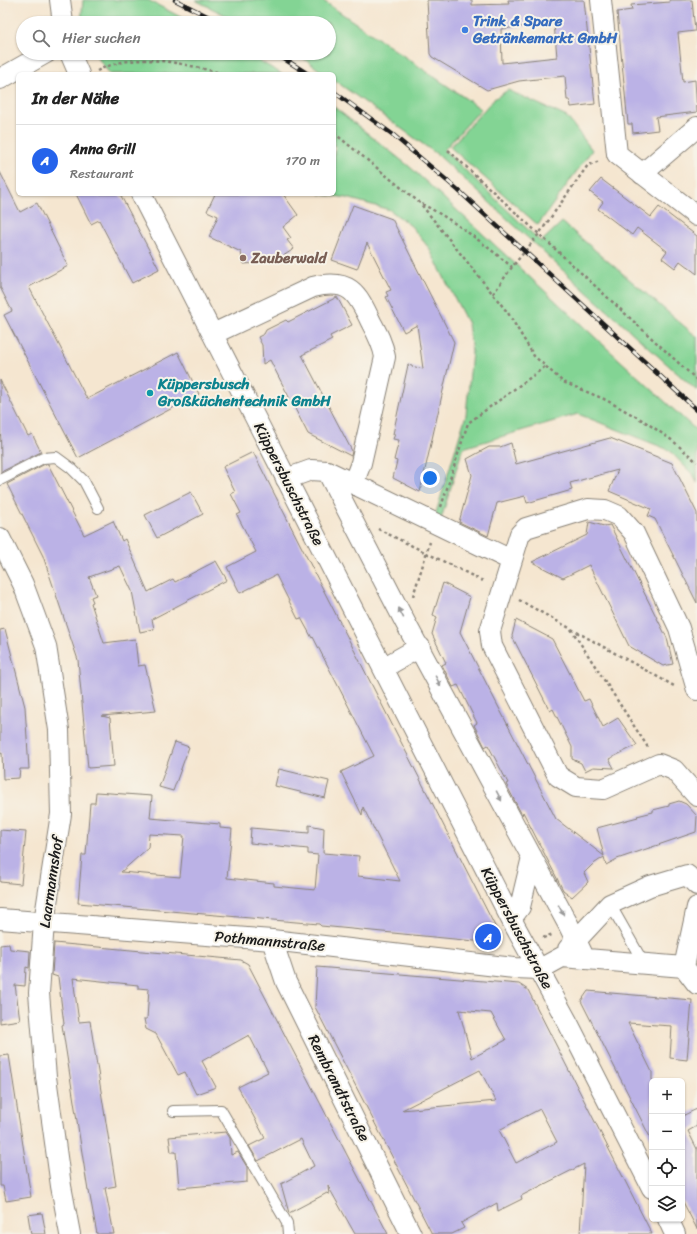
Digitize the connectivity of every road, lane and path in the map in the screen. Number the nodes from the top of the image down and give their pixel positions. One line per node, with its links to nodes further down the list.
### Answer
1 (60, 0): 3 (street)
2 (601, 0): 15 (street)
3 (61, 16)
4 (34, 60): 11 (street)
5 (73, 60): 8 (street)
6 (144, 60): 10 (path)
7 (144, 60): 9 (path)
8 (78, 72)
9 (98, 72)
10 (216, 72)
11 (0, 79)
12 (697, 127): 16 (street)
13 (336, 135): 18 (path)
14 (448, 150): 20 (path)
15 (617, 154): 16 (street); 20 (path)
16 (642, 174): 19 (street)
17 (142, 196): 23 (street, Küppersbuschstraße)
18 (420, 202): 21 (path); 22 (path)
19 (697, 216)
20 (539, 234): 21 (path); 25 (path)
21 (512, 267): 22 (path)
22 (494, 294): 24 (path)
23 (213, 334): 29 (street, Küppersbuschstraße); 30 (street)
24 (546, 366): 26 (path); 33 (path)
25 (697, 380)
26 (697, 462)
27 (327, 471): 29 (street); 30 (street); 32 (street)
28 (0, 480): 31 (lane)
29 (286, 480): 41 (street, Küppersbuschstraße)
30 (354, 484): 32 (lane); 33 (street)
31 (98, 508)
32 (347, 510): 35 (path); 38 (street, one-way to 32)
33 (436, 524): 35 (path); 36 (street)
34 (0, 538): 52 (street, Laarmannshof)
35 (427, 552): 37 (path); 38 (path)
36 (511, 560): 37 (street); 43 (street)
37 (502, 591): 39 (path); 44 (street)
38 (405, 622): 40 (street)
39 (570, 627): 42 (path); 44 (path)
40 (420, 647): 41 (street); 46 (street, one-way to 46)
41 (383, 668): 51 (street, Küppersbuschstraße)
42 (677, 688)
43 (697, 690)
44 (659, 764): 45 (street)
45 (697, 796)
46 (532, 857): 51 (street); 53 (street, one-way to 53)
47 (697, 886): 48 (street)
48 (610, 904): 53 (street); 58 (lane)
49 (697, 907): 59 (street)
50 (0, 919): 52 (street, Pothmannstraße)
51 (511, 919): 55 (street, Küppersbuschstraße)
52 (44, 922): 54 (street, Pothmannstraße); 65 (street, Laarmannshof)
53 (573, 933): 55 (path); 56 (street); 57 (street)
54 (272, 940): 60 (street, Pothmannstraße); 67 (street, Rembrandtstraße)
55 (525, 946): 60 (street, Küppersbuschstraße)
56 (562, 957): 57 (street); 60 (street)
57 (585, 959): 58 (street)
58 (643, 962): 59 (street)
59 (684, 967): 61 (street)
60 (540, 969): 63 (street, Küppersbuschstraße)
61 (697, 984)
62 (173, 1111): 66 (lane)
63 (651, 1186)
64 (670, 1222): 68 (street)
65 (70, 1234)
66 (288, 1234)
67 (411, 1234)
68 (676, 1234)

